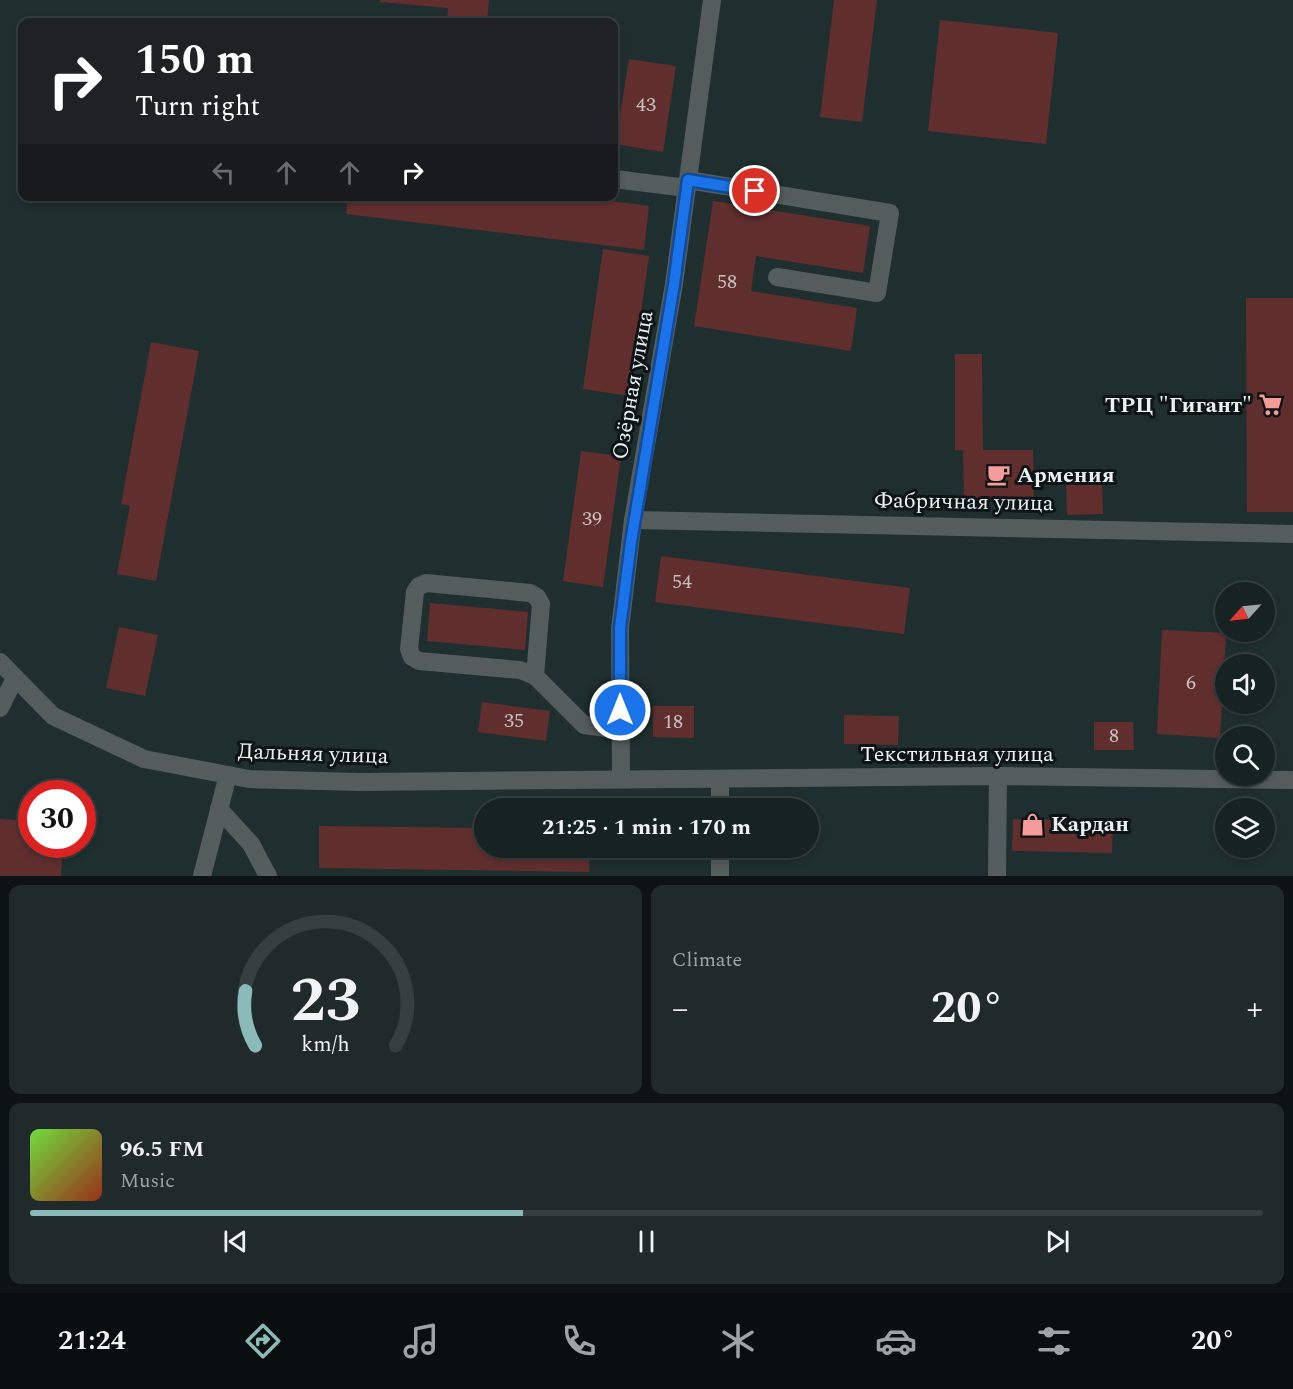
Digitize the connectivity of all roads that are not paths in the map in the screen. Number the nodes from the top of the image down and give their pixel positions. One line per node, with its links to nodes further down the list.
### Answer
1 (712, 0): 3 (street, Озёрная улица)
2 (618, 179): 3 (street)
3 (688, 184): 4 (street); 5 (street, Озёрная улица)
4 (777, 277)
5 (633, 520): 6 (street, Фабричная улица); 11 (street, Озёрная улица)
6 (1293, 534)
7 (0, 662): 9 (street, Дальняя улица)
8 (535, 676): 8 (street); 11 (street)
9 (15, 678): 10 (street); 12 (street, Дальняя улица)
10 (0, 708)
11 (620, 730): 14 (street, Озёрная улица)
12 (228, 775): 14 (street, Дальняя улица); 18 (street)
13 (998, 776): 15 (street, Текстильная улица); 16 (street, Текстильная улица); 23 (street)
14 (621, 778): 15 (street, Текстильная улица)
15 (720, 780): 17 (street)
16 (1293, 780)
17 (720, 798)
18 (219, 809): 20 (street); 21 (street)
19 (720, 858): 22 (street)
20 (202, 876)
21 (268, 876)
22 (720, 876)
23 (998, 876)

